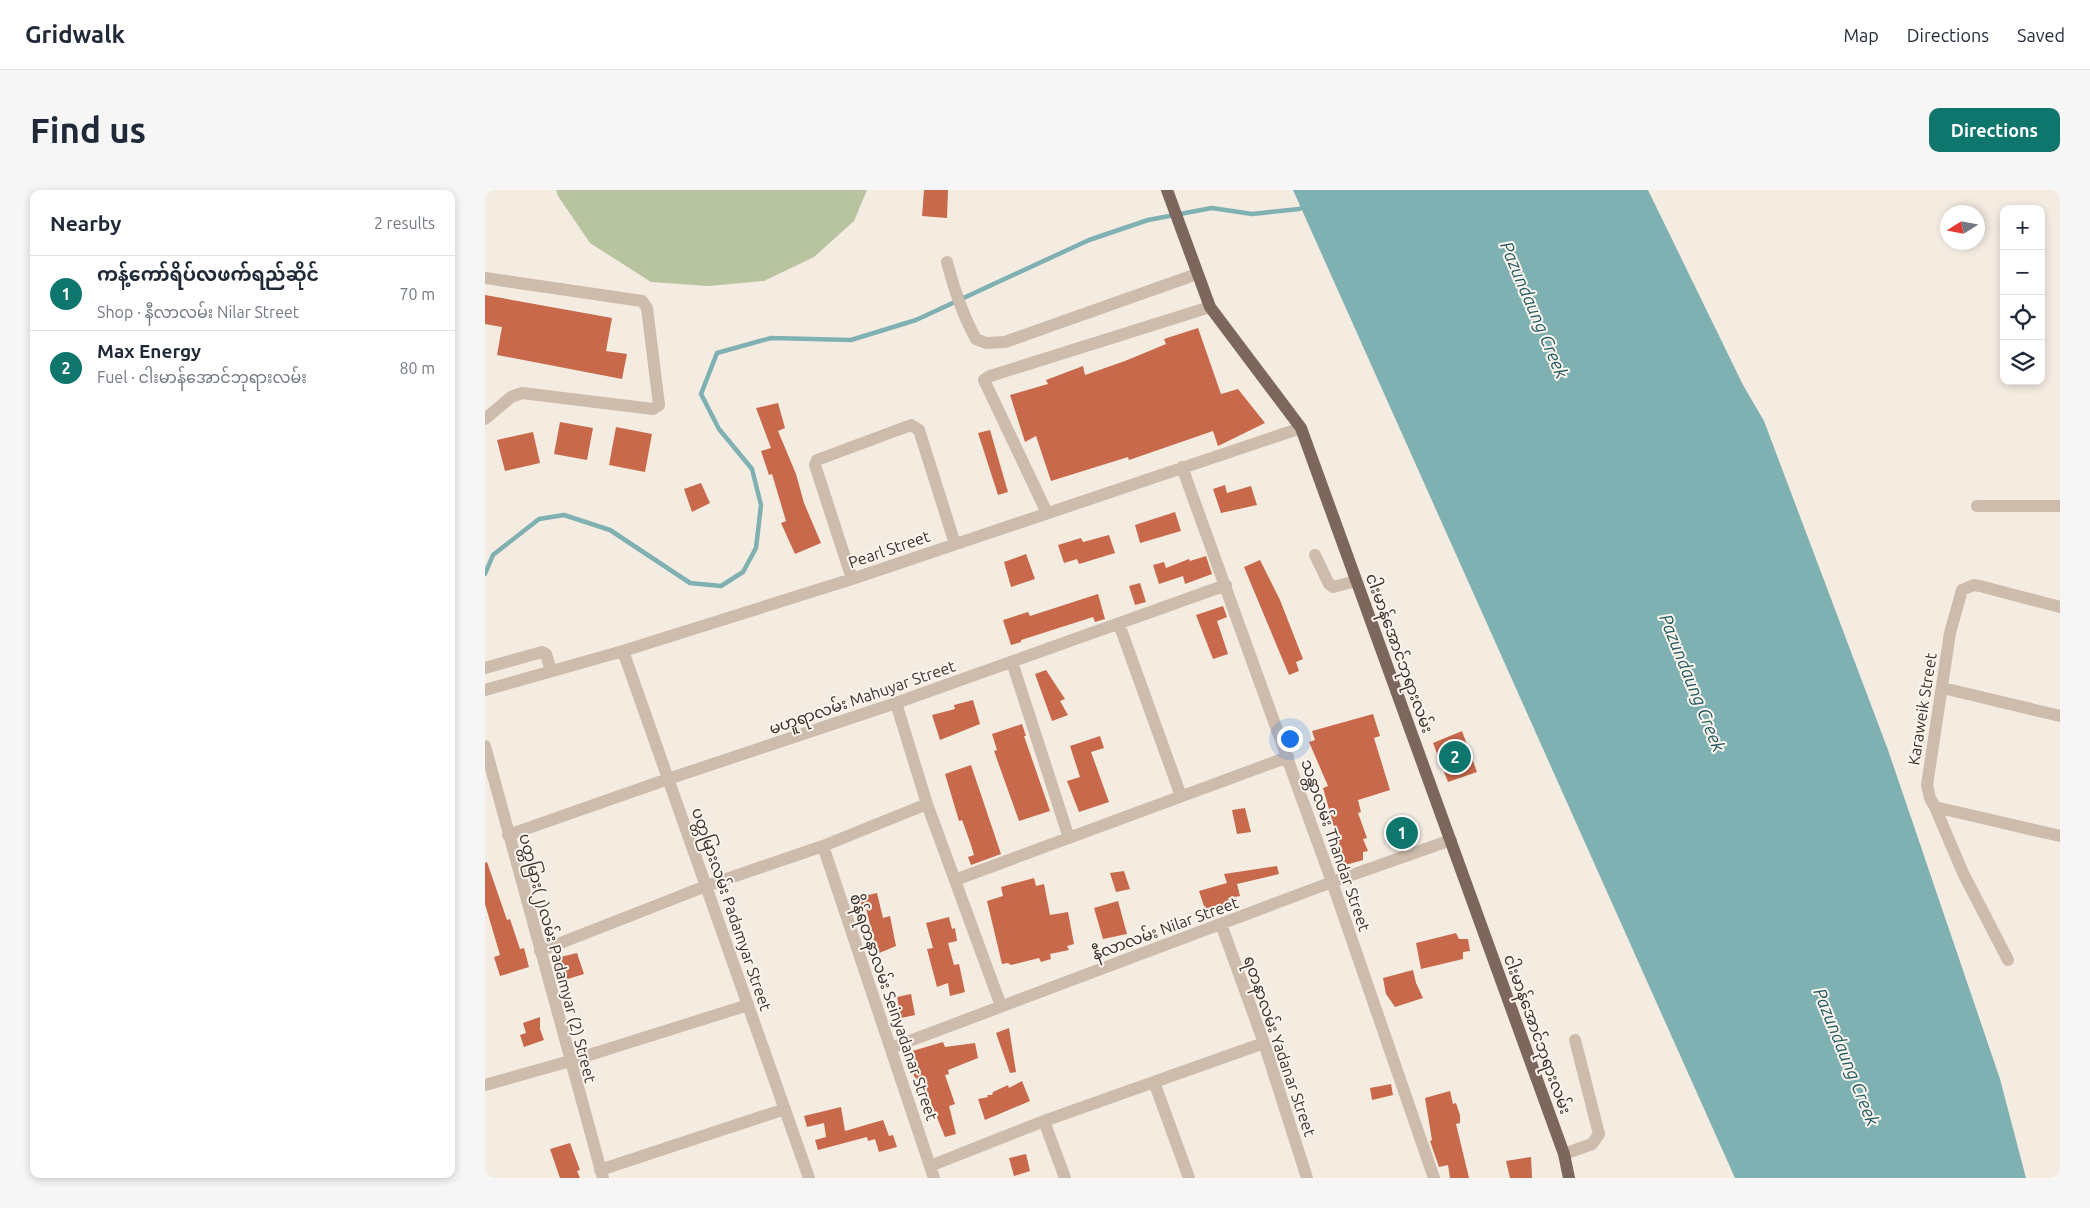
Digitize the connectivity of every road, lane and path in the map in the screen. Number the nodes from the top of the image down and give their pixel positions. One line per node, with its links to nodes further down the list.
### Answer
1 (1167, 190): 3 (main road, ငါးမာန်အောင်ဘုရားလမ်း)
2 (947, 262): 3 (street)
3 (1197, 274): 5 (main road, ငါးမာန်အောင်ဘုရားလမ်း)
4 (485, 278): 6 (street)
5 (1209, 307): 7 (main road, ငါးမာန်အောင်ဘုရားလမ်း); 11 (street)
6 (485, 419)
7 (1301, 428): 8 (street, Pearl Street); 15 (main road, ငါးမာန်အောင်ဘုရားလမ်း)
8 (1183, 467): 11 (street, Pearl Street); 16 (street, သန္တာလမ်း Thandar Street)
9 (1977, 506): 10 (street)
10 (2060, 506)
11 (1047, 513): 12 (street, Pearl Street)
12 (955, 544): 14 (street, Pearl Street); 14 (street)
13 (1315, 555): 15 (street)
14 (852, 579): 19 (street, Pearl Street)
15 (1356, 581): 36 (main road, ငါးမာန်အောင်ဘုရားလမ်း)
16 (1227, 585): 18 (street, မဟူရာလမ်း Mahuyar Street); 28 (street, သန္တာလမ်း Thandar Street)
17 (2060, 606): 23 (street, Karaweik Street)
18 (1119, 624): 20 (street, မဟူရာလမ်း Mahuyar Street); 30 (street)
19 (623, 651): 22 (street, Pearl Street); 29 (street, ပတ္တမြားလမ်း Padamyar Street)
20 (1012, 662): 25 (street, မဟူရာလမ်း Mahuyar Street); 35 (street)
21 (485, 668): 22 (street)
22 (551, 671): 24 (street, Pearl Street)
23 (1943, 688): 26 (street); 32 (street, Karaweik Street)
24 (485, 690)
25 (897, 704): 29 (street, မဟူရာလမ်း Mahuyar Street); 31 (street)
26 (2060, 716)
27 (485, 746): 33 (street, ပတ္တမြား(၂)လမ်း Padamyar (2) Street)
28 (1288, 757): 30 (street); 39 (street, သန္တာလမ်း Thandar Street)
29 (668, 778): 33 (street, မဟူရာလမ်း Mahuyar Street); 40 (street, ပတ္တမြားလမ်း Padamyar Street)
30 (1181, 796): 35 (street)
31 (927, 804): 37 (street); 38 (street)
32 (1935, 806): 34 (street); 43 (street, Karaweik Street)
33 (508, 835): 42 (street, ပတ္တမြား(၂)လမ်း Padamyar (2) Street)
34 (2060, 836)
35 (1069, 838): 38 (street)
36 (1451, 840): 39 (street, နီလာလမ်း Nilar Street); 54 (main road, ငါးမာန်အောင်ဘုရားလမ်း)
37 (823, 846): 40 (street); 48 (street, စိန်ရတနာလမ်း Seinyadanar Street)
38 (955, 880): 45 (street)
39 (1332, 882): 41 (street, နီလာလမ်း Nilar Street); 61 (street, သန္တာလမ်း Thandar Street)
40 (706, 886): 42 (street); 44 (street, ပတ္တမြားလမ်း Padamyar Street)
41 (1221, 924): 45 (street, နီလာလမ်း Nilar Street); 47 (street, ရတနာလမ်း Yadanar Street)
42 (540, 951): 49 (street, ပတ္တမြား(၂)လမ်း Padamyar (2) Street)
43 (2008, 960)
44 (748, 1005): 49 (street); 52 (street, ပတ္တမြားလမ်း Padamyar Street)
45 (1001, 1006): 48 (street, နီလာလမ်း Nilar Street)
46 (1575, 1040): 54 (street)
47 (1263, 1042): 50 (street); 60 (street, ရတနာလမ်း Yadanar Street)
48 (891, 1048): 55 (street, စိန်ရတနာလမ်း Seinyadanar Street)
49 (570, 1061): 51 (street); 56 (street, ပတ္တမြား(၂)လမ်း Padamyar (2) Street)
50 (1154, 1082): 53 (street); 59 (street)
51 (485, 1085)
52 (785, 1109): 56 (street); 57 (street, ပတ္တမြားလမ်း Padamyar Street)
53 (1045, 1121): 55 (street); 58 (street)
54 (1564, 1154): 62 (main road, ငါးမာန်အောင်ဘုရားလမ်း)
55 (932, 1172)
56 (601, 1174)
57 (809, 1178)
58 (1065, 1178)
59 (1189, 1178)
60 (1307, 1178)
61 (1434, 1178)
62 (1569, 1178)

